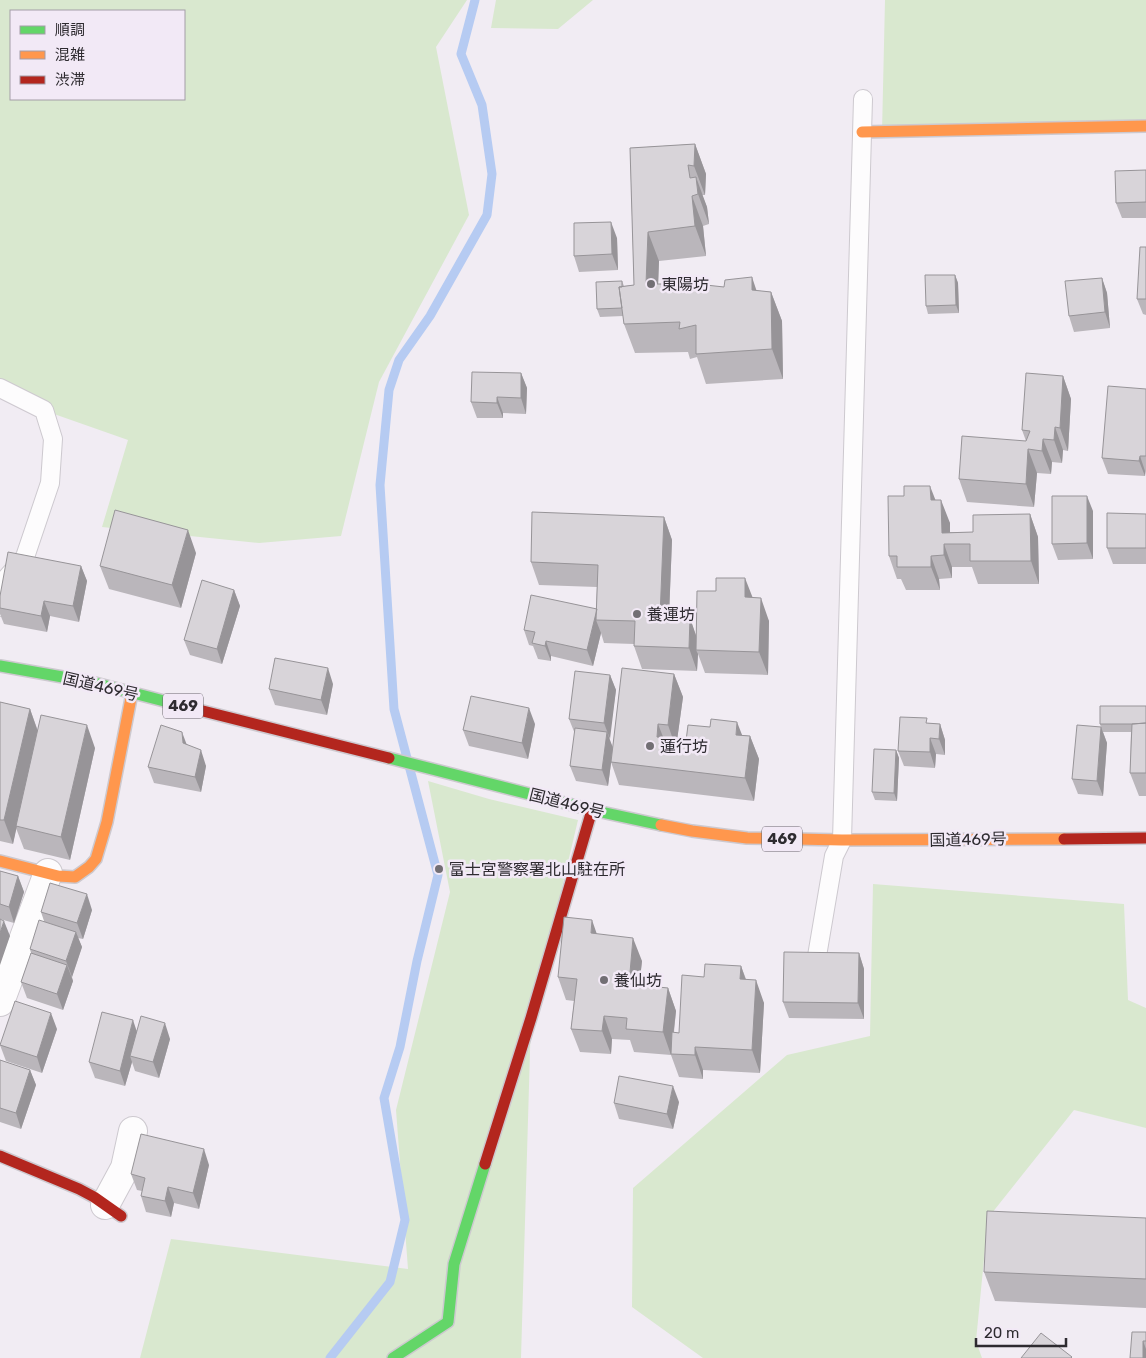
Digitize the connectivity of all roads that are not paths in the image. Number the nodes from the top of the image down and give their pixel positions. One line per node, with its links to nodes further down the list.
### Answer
1 (863, 99): 3 (lane)
2 (1146, 126): 3 (main road)
3 (862, 132): 10 (lane)
4 (0, 388): 5 (lane)
5 (0, 607)
6 (0, 666): 7 (main road, 国道469号 / 469)
7 (132, 693): 8 (main road, 国道469号 / 469); 12 (main road)
8 (592, 810): 10 (main road, 国道469号 / 469); 18 (main road)
9 (1146, 838): 10 (main road, 国道469号 / 469)
10 (842, 840): 13 (lane)
11 (0, 861): 12 (main road)
12 (48, 873): 14 (street)
13 (817, 956)
14 (0, 1002)
15 (132, 1131): 17 (street)
16 (0, 1156): 17 (main road)
17 (113, 1210)
18 (393, 1358)

